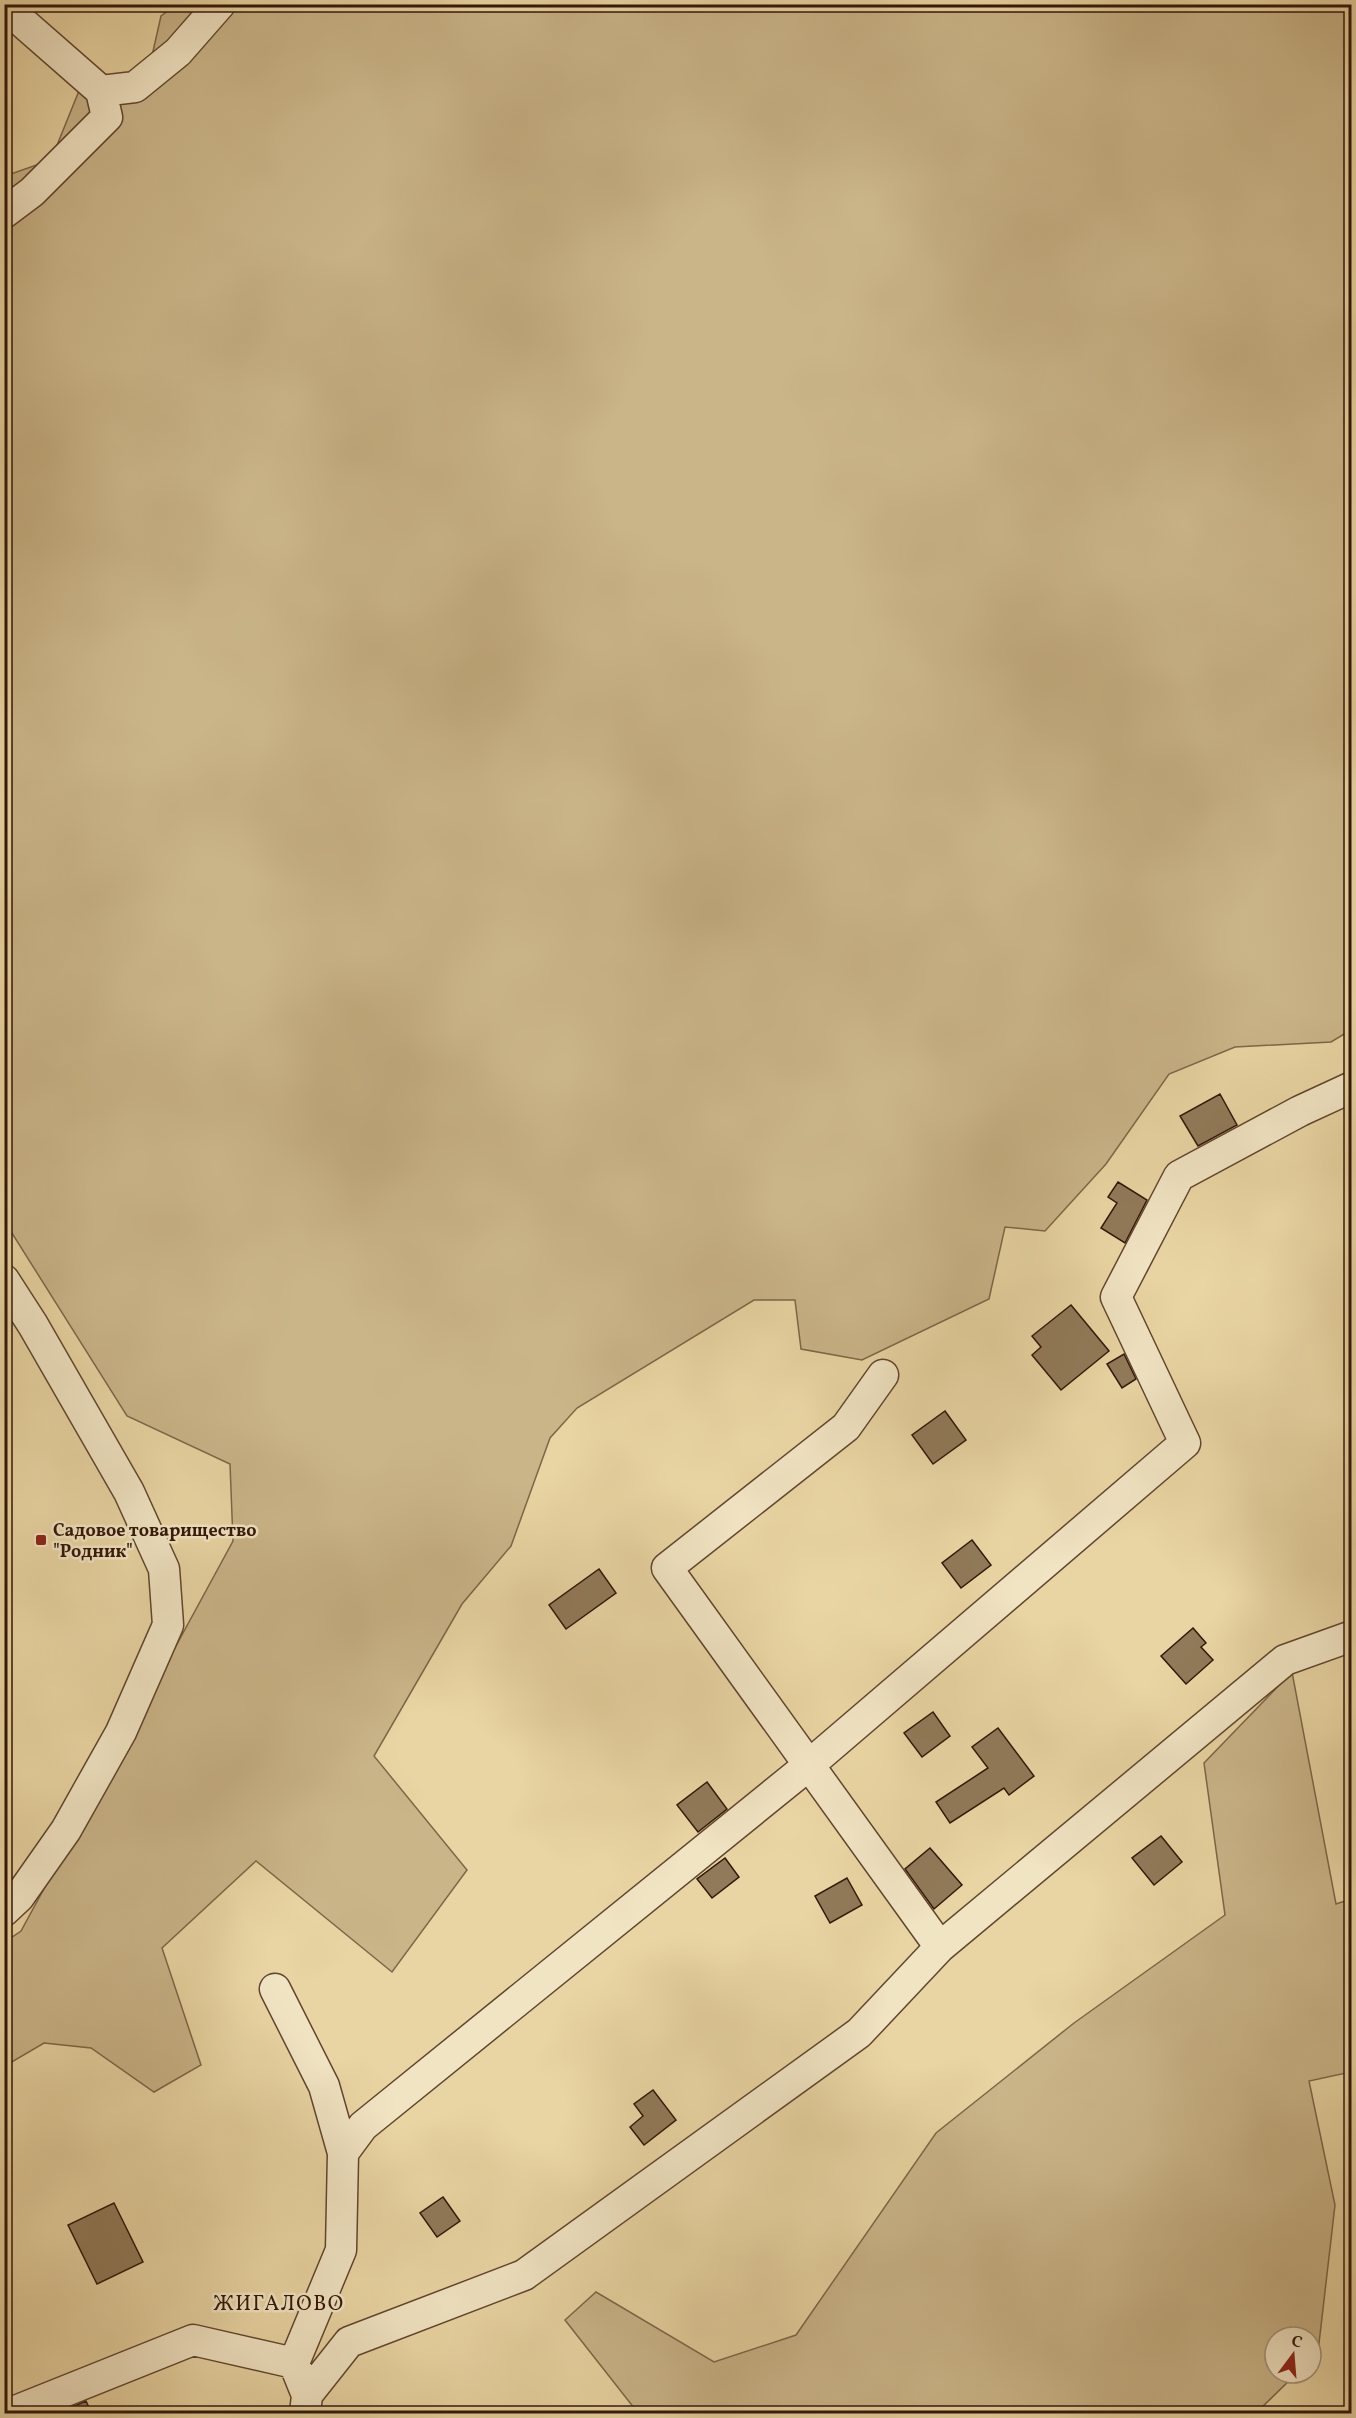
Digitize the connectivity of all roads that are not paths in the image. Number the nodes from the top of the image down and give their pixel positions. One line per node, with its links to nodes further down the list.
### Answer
1 (220, 4): 3 (street)
2 (4, 6): 3 (street)
3 (101, 91): 4 (street)
4 (4, 213)
5 (1352, 1087): 9 (street)
6 (4, 1280): 10 (street)
7 (883, 1375): 9 (street)
8 (1352, 1636): 11 (street)
9 (809, 1765): 11 (street); 13 (street)
10 (4, 1911)
11 (940, 1947): 15 (street)
12 (275, 1989): 13 (street)
13 (343, 2153): 14 (street)
14 (294, 2363): 15 (street); 16 (street)
15 (306, 2404)
16 (8, 2414)

